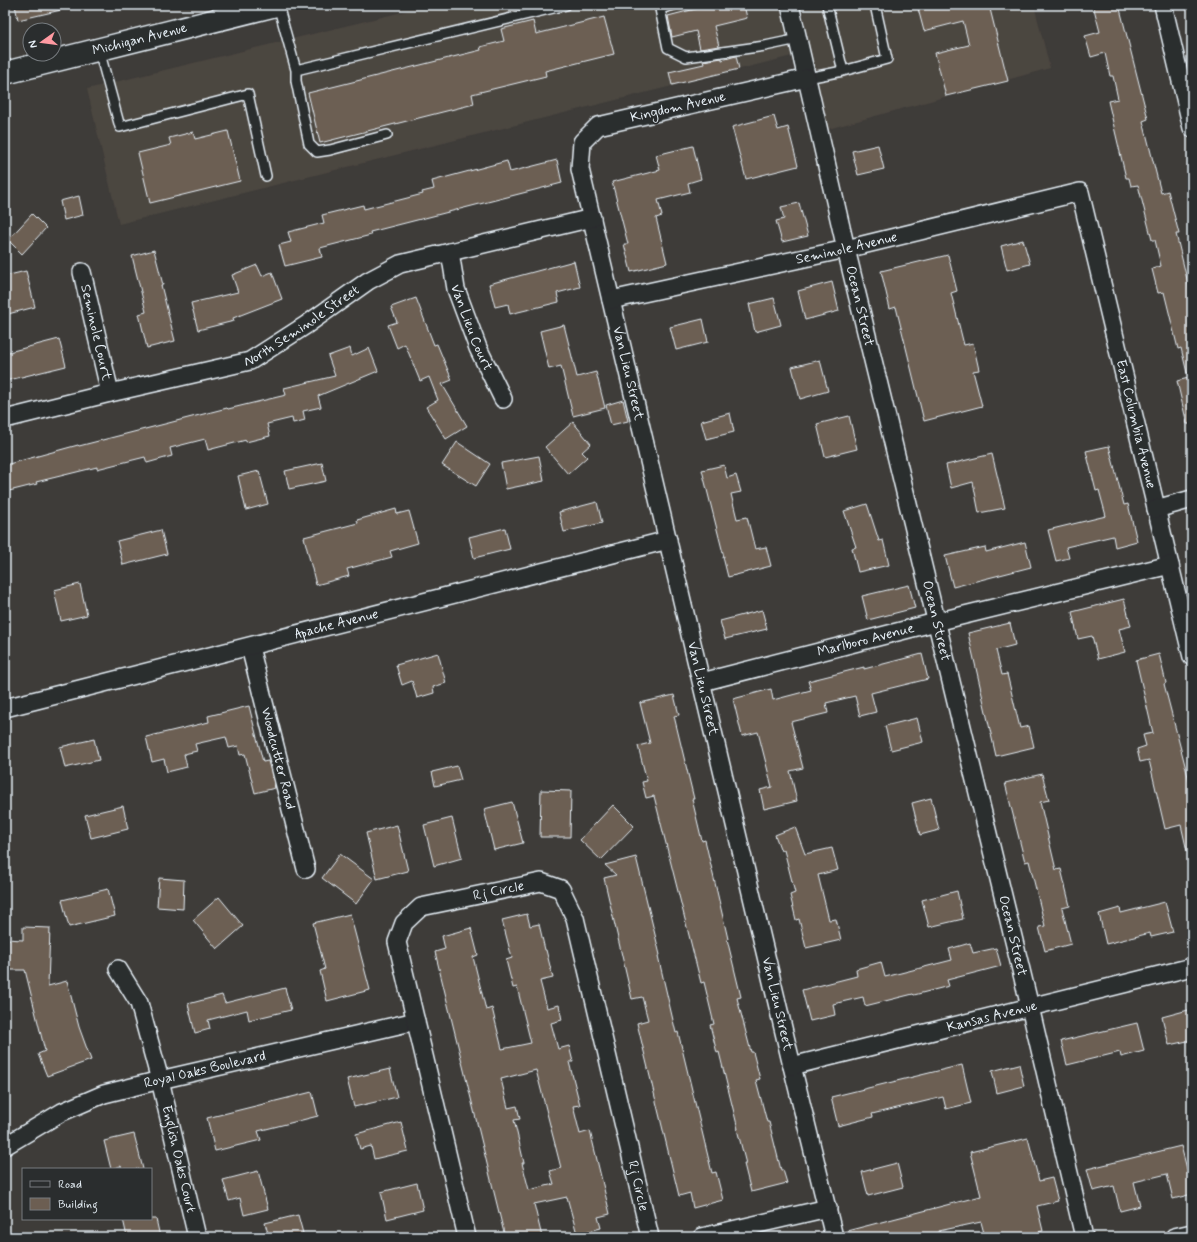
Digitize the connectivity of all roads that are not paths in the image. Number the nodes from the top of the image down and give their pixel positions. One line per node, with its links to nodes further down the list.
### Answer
1 (277, 5): 9 (main road, Michigan Avenue); 10 (lane)
2 (566, 5): 10 (lane)
3 (674, 5): 8 (lane)
4 (790, 5): 8 (street, Ocean Street)
5 (827, 5): 11 (lane)
6 (875, 5): 11 (lane)
7 (1163, 5): 14 (street)
8 (798, 39): 13 (street, Ocean Street)
9 (99, 50): 12 (main road, Michigan Avenue); 17 (lane)
10 (296, 70): 15 (lane)
11 (843, 71): 13 (lane)
12 (5, 73)
13 (807, 78): 16 (street, Kingdom Avenue); 20 (street, Ocean Street)
14 (1192, 128)
15 (387, 135)
16 (580, 169): 19 (street, Van Lieu Street)
17 (266, 176)
18 (1080, 192): 20 (street, Seminole Avenue); 28 (street, East Columbia Avenue)
19 (592, 218): 21 (street, North Seminole Street); 23 (street, Van Lieu Street)
20 (846, 249): 23 (street, Seminole Avenue); 31 (street, Ocean Street)
21 (450, 252): 24 (street, North Seminole Street); 25 (street, Van Lieu Court)
22 (82, 272): 24 (street, Seminole Court)
23 (612, 300): 29 (street, Van Lieu Street)
24 (110, 393): 26 (street, North Seminole Street)
25 (503, 399)
26 (5, 419)
27 (1192, 500): 28 (street)
28 (1156, 509): 30 (street, East Columbia Avenue)
29 (668, 540): 32 (street, Apache Avenue); 34 (street, Van Lieu Street)
30 (1170, 565): 31 (street, Marlboro Avenue); 33 (street, East Columbia Avenue)
31 (936, 622): 34 (street, Marlboro Avenue); 39 (street, Ocean Street)
32 (250, 647): 35 (street, Apache Avenue); 36 (street, Woodcutter Road)
33 (1192, 657)
34 (702, 682): 41 (street, Van Lieu Street)
35 (5, 708)
36 (306, 869)
37 (1192, 967): 39 (street, Kansas Avenue)
38 (118, 969): 42 (street, English Oaks Court)
39 (1030, 1007): 41 (street, Kansas Avenue); 51 (street, Ocean Street)
40 (416, 1020): 42 (street, Royal Oaks Boulevard); 47 (street, Rj Circle); 48 (street, Rj Circle)
41 (792, 1066): 44 (street, Van Lieu Street)
42 (160, 1080): 43 (street, Royal Oaks Boulevard); 46 (street, English Oaks Court)
43 (5, 1146)
44 (828, 1208): 49 (street); 50 (street, Van Lieu Street)
45 (1192, 1233): 52 (street)
46 (197, 1237)
47 (467, 1237)
48 (650, 1237)
49 (702, 1237)
50 (834, 1237)
51 (1084, 1237)
52 (1174, 1237)

